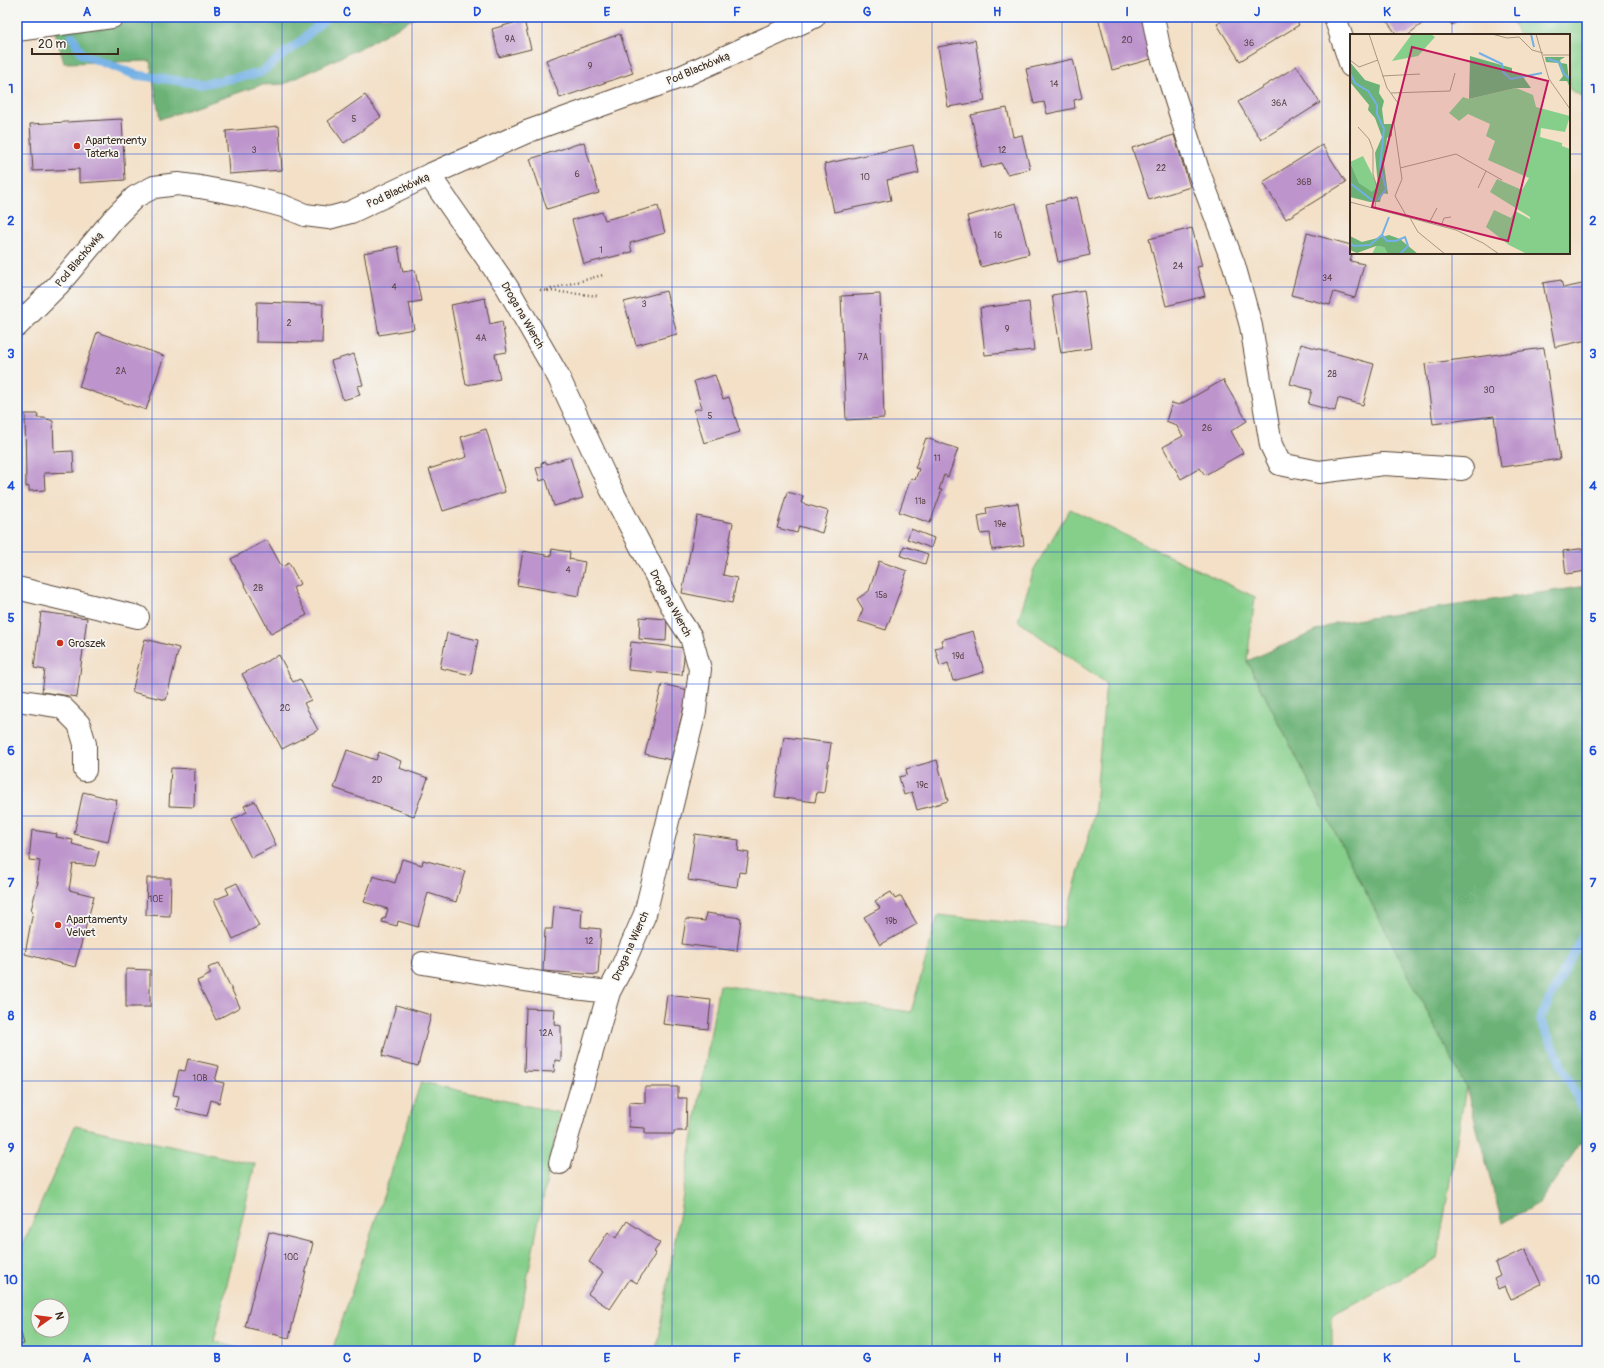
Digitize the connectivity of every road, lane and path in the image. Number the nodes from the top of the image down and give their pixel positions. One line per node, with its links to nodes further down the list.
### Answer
1 (112, 17): 5 (street)
2 (814, 17): 7 (street, Pod Blachówką)
3 (1153, 17): 13 (street)
4 (1335, 17): 6 (street)
5 (17, 30)
6 (1350, 63)
7 (430, 175): 9 (street, Droga na Wierch); 12 (street, Pod Blachówką)
8 (602, 275): 10 (path)
9 (507, 288): 10 (path); 19 (street, Droga na Wierch)
10 (544, 291): 11 (path)
11 (599, 296)
12 (17, 326)
13 (1462, 469)
14 (17, 588): 15 (street)
15 (138, 617)
16 (17, 700): 17 (street)
17 (85, 770)
18 (423, 963): 19 (street)
19 (609, 992): 20 (street, Droga na Wierch)
20 (560, 1163)

